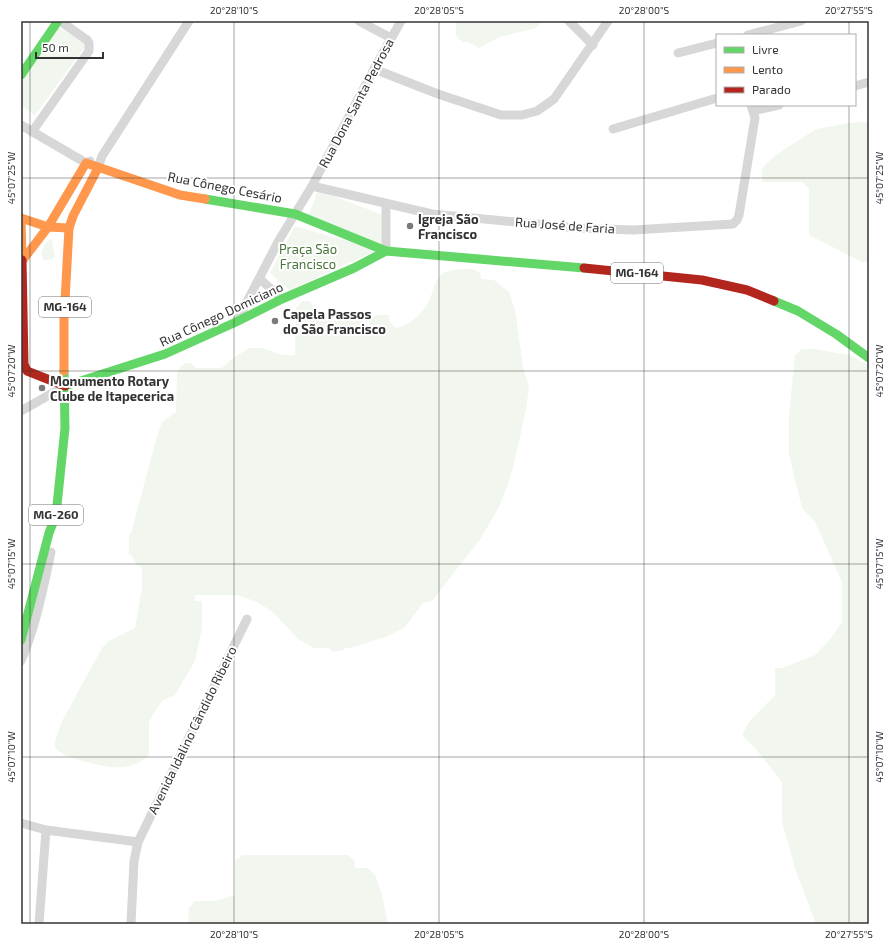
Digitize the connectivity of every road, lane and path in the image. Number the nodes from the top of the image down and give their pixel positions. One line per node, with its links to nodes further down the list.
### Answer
1 (59, 21): 14 (main road); 22 (street)
2 (189, 21): 23 (street)
3 (359, 21): 9 (street)
4 (401, 21): 9 (street, Rua Dona Santa Pedrosa)
5 (569, 21): 11 (street)
6 (608, 21): 11 (street)
7 (801, 21): 8 (street)
8 (752, 34)
9 (391, 38): 13 (street, Rua Dona Santa Pedrosa)
10 (716, 43): 12 (street)
11 (593, 45): 13 (street)
12 (678, 53)
13 (374, 68): 26 (street, Rua Dona Santa Pedrosa)
14 (21, 75)
15 (869, 82): 16 (street)
16 (856, 86)
17 (716, 98): 21 (street)
18 (770, 106): 19 (street)
19 (752, 108): 27 (street, Rua José de Faria)
20 (21, 124): 22 (street, Rua Cônego Cesário)
21 (613, 129)
22 (32, 132): 24 (street, Rua Cônego Cesário)
23 (102, 156): 24 (street); 25 (street)
24 (86, 163): 25 (main road, Rua Cônego Cesário / MG-164); 30 (main road)
25 (98, 168): 28 (main road, Rua Cônego Cesário / MG-164); 31 (main road, MG-164)
26 (312, 186): 27 (street); 28 (street, Rua Dona Santa Pedrosa)
27 (386, 204): 32 (street)
28 (295, 214): 32 (main road, MG-164); 34 (street, Rua Dona Santa Pedrosa)
29 (21, 218): 30 (main road, MG-164); 33 (main road, MG-164)
30 (48, 227): 31 (main road, MG-164); 33 (main road)
31 (69, 228): 39 (main road, MG-164)
32 (386, 251): 35 (main road, Rua Cônego Domiciano); 38 (main road, MG-164)
33 (22, 261): 37 (main road, MG-164)
34 (260, 279): 35 (street); 36 (street, Rua Dona Santa Pedrosa)
35 (282, 299): 36 (main road, Rua Cônego Domiciano)
36 (236, 322): 39 (main road, Rua Cônego Domiciano)
37 (22, 331): 39 (main road, MG-164)
38 (869, 358)
39 (65, 386): 40 (street, Rua Cônego Domiciano); 41 (main road, MG-260)
40 (21, 411)
41 (56, 515): 43 (main road, MG-260); 44 (street)
42 (247, 619): 47 (street, Avenida Idalino Cândido Ribeiro)
43 (21, 640)
44 (21, 661)
45 (21, 823): 46 (street)
46 (46, 830): 47 (street); 48 (street)
47 (138, 842): 49 (street, Avenida Idalino Cândido Ribeiro)
48 (39, 924)
49 (131, 924)

